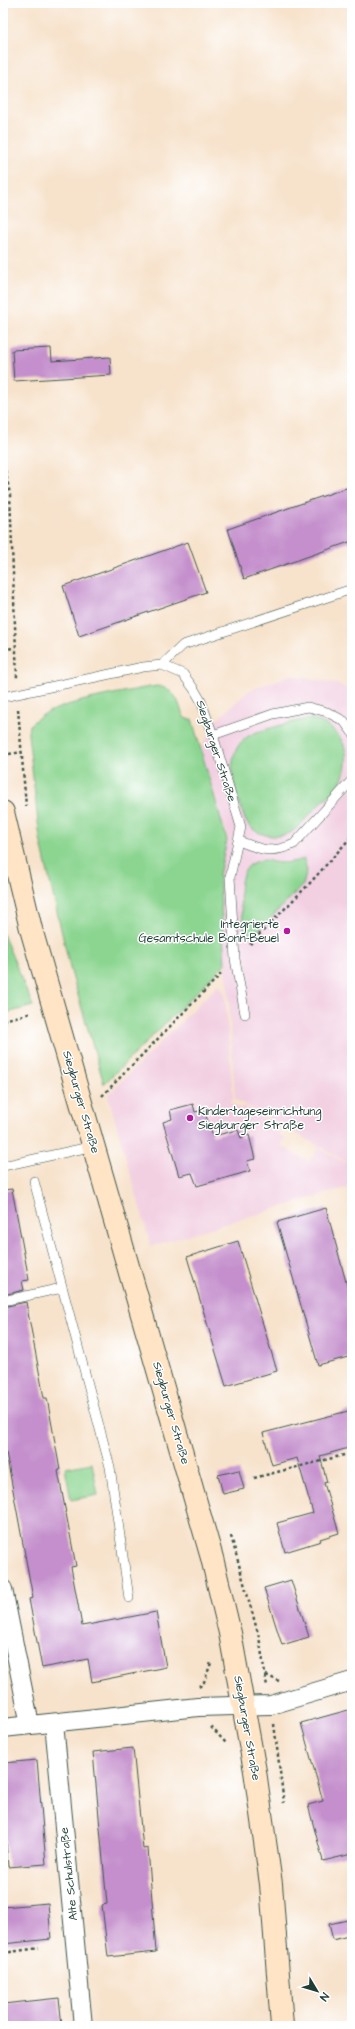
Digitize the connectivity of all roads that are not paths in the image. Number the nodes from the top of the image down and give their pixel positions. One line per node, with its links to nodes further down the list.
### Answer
1 (352, 589): 2 (lane)
2 (162, 665): 3 (lane, Siegburger Straße); 5 (lane, Siegburger Straße)
3 (3, 697)
4 (352, 732): 5 (lane)
5 (213, 736): 8 (lane, Siegburger Straße)
6 (352, 780): 8 (lane)
7 (3, 812): 10 (main road, Siegburger Straße)
8 (239, 841): 9 (lane, Siegburger Straße)
9 (245, 1014)
10 (94, 1146): 11 (lane); 18 (main road, Siegburger Straße)
11 (3, 1166)
12 (34, 1181): 13 (lane)
13 (62, 1288): 14 (lane); 16 (lane)
14 (3, 1301)
15 (3, 1589): 20 (street)
16 (129, 1598)
17 (352, 1681): 18 (street)
18 (243, 1706): 19 (street); 23 (main road, Siegburger Straße)
19 (54, 1723): 20 (street); 22 (street, Alte Schulstraße)
20 (30, 1725): 21 (street)
21 (3, 1728)
22 (83, 2026)
23 (282, 2026)

